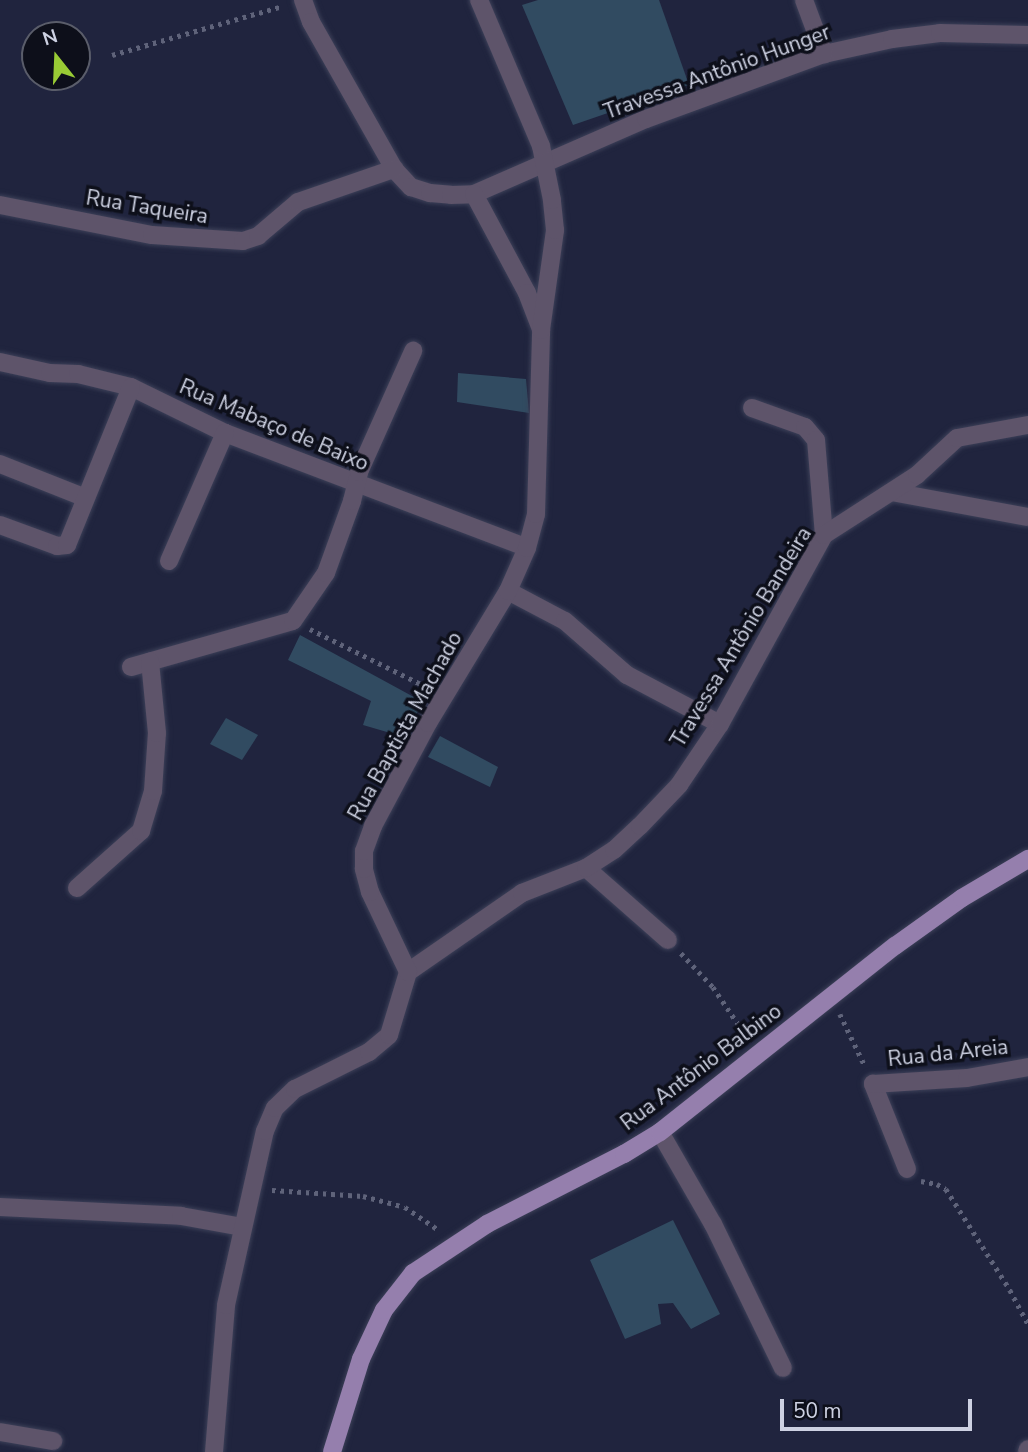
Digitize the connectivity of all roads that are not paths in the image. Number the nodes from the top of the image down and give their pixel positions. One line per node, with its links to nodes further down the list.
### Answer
1 (303, 0): 7 (street)
2 (479, 0): 6 (street, Rua Baptista Machado)
3 (804, 0): 5 (street)
4 (1028, 34): 5 (street, Travessa Antônio Hunger)
5 (824, 54): 6 (street, Travessa Antônio Hunger)
6 (545, 161): 8 (street, Travessa Antônio Hunger); 10 (street, Rua Baptista Machado)
7 (394, 169): 8 (street); 9 (street, Rua Taqueira)
8 (474, 194): 10 (street, Rua Baptista Machado)
9 (0, 205)
10 (541, 330): 24 (street, Rua Baptista Machado)
11 (414, 351): 18 (street)
12 (0, 362): 13 (street, Rua Mabaço de Baixo)
13 (131, 387): 16 (street, Rua Mabaço de Baixo); 20 (street)
14 (752, 408): 23 (street)
15 (1028, 425): 19 (street, Travessa Antônio Bandeira)
16 (225, 433): 18 (street, Rua Mabaço de Baixo); 25 (street)
17 (0, 464): 20 (street)
18 (355, 484): 24 (street, Rua Mabaço de Baixo); 27 (street)
19 (892, 492): 21 (street); 23 (street, Travessa Antônio Bandeira)
20 (86, 498): 22 (street)
21 (1028, 517)
22 (0, 525)
23 (824, 535): 29 (street, Travessa Antônio Bandeira)
24 (527, 548): 26 (street, Rua Baptista Machado)
25 (169, 561)
26 (508, 592): 29 (street); 34 (street, Rua Baptista Machado)
27 (150, 662): 28 (street); 32 (street)
28 (131, 667)
29 (720, 724): 31 (street, Travessa Antônio Bandeira)
30 (1028, 859): 36 (main road, Rua Antônio Balbino)
31 (586, 868): 33 (street); 34 (street, Travessa Antônio Bandeira)
32 (77, 888)
33 (668, 940)
34 (408, 972): 39 (street)
35 (1028, 1067): 37 (street, Rua da Areia)
36 (660, 1132): 40 (street); 44 (main road, Rua Antônio Balbino)
37 (906, 1169)
38 (0, 1207): 39 (street)
39 (243, 1227): 43 (street)
40 (783, 1368)
41 (0, 1432): 42 (street)
42 (53, 1441)
43 (214, 1452)
44 (332, 1452)

